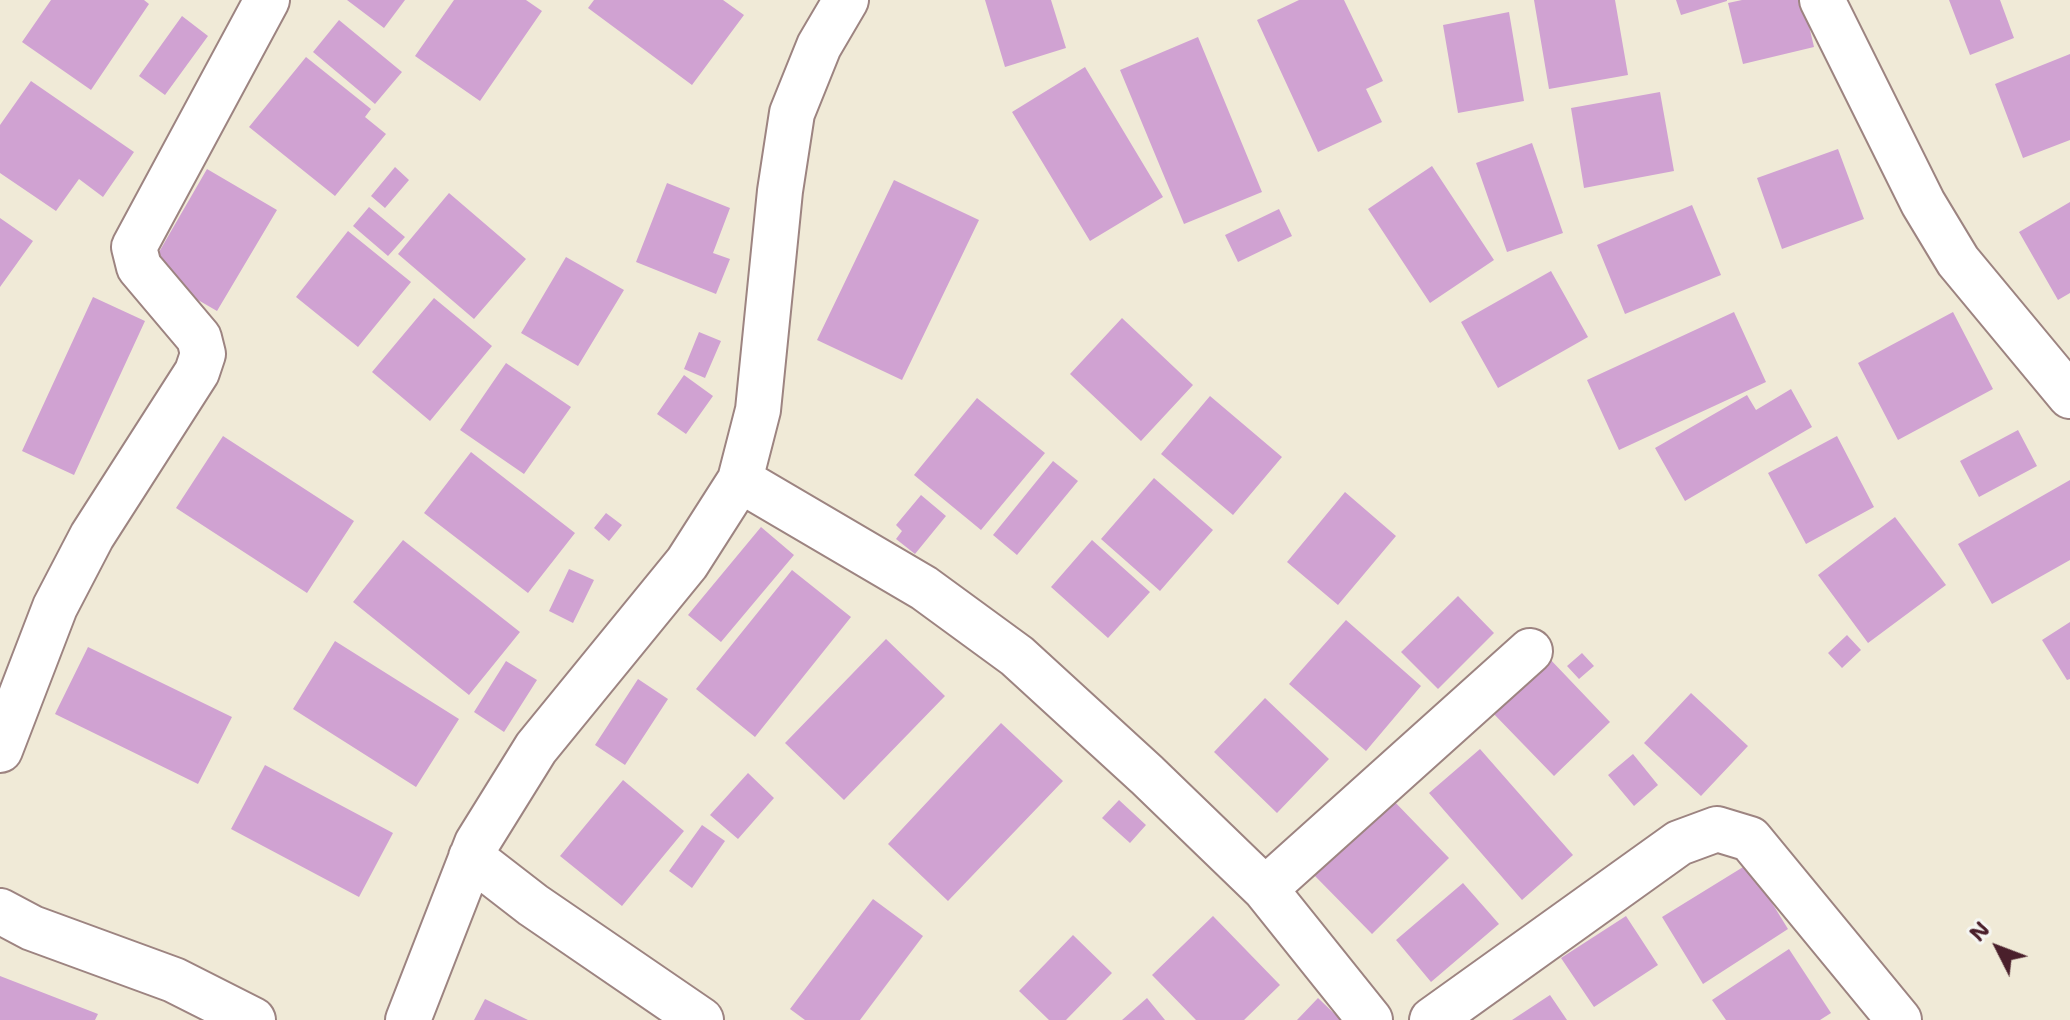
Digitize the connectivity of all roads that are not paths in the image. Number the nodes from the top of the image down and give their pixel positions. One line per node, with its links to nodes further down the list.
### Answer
1 (267, 0): 7 (street)
2 (846, 0): 5 (street)
3 (1822, 0): 4 (street)
4 (2070, 396)
5 (740, 480): 8 (street); 9 (street)
6 (1530, 651): 9 (street)
7 (0, 751)
8 (471, 857): 12 (street); 13 (street)
9 (1265, 889): 14 (street)
10 (0, 911): 11 (street)
11 (253, 1020)
12 (408, 1020)
13 (701, 1020)
14 (1370, 1020)
15 (1432, 1020): 16 (street)
16 (1899, 1020)

